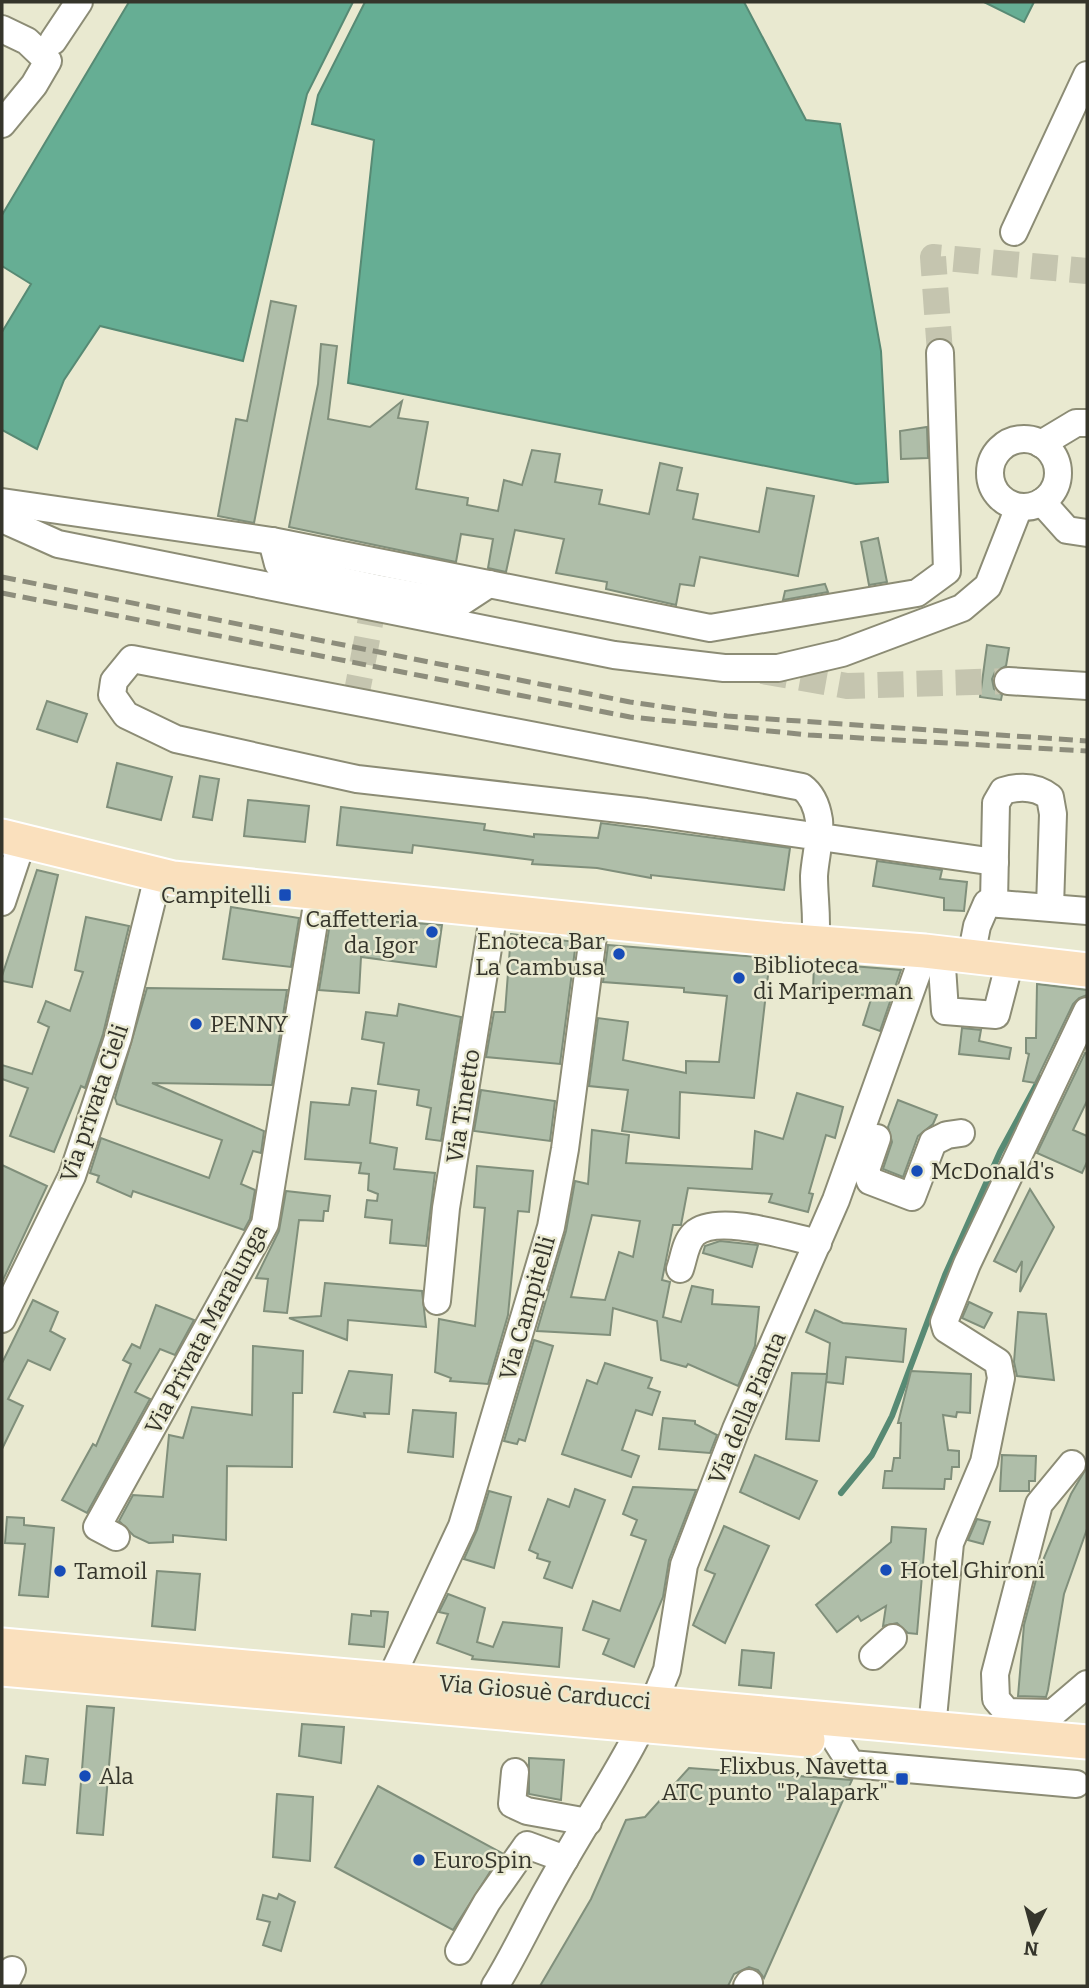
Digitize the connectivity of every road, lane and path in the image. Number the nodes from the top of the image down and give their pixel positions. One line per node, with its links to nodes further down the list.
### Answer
1 (79, 2): 3 (street)
2 (2, 30): 5 (street)
3 (54, 41)
4 (1087, 75): 6 (street)
5 (2, 124)
6 (1014, 232)
7 (940, 353): 10 (street)
8 (1087, 423): 9 (street)
9 (1041, 444): 11 (street); 11 (street)
10 (2, 502)
11 (1030, 504): 12 (street); 13 (street)
12 (2, 519)
13 (1087, 533)
14 (1008, 681): 15 (street)
15 (1087, 686)
16 (817, 836): 16 (street); 18 (street); 27 (street)
17 (12, 839): 19 (main road); 21 (street)
18 (995, 862): 22 (street); 23 (street)
19 (158, 876): 20 (main road); 37 (street, Via privata Cieli)
20 (319, 892): 24 (main road); 39 (street, Via Privata Maralunga)
21 (2, 898)
22 (994, 902): 23 (street); 28 (street)
23 (1050, 907): 25 (street)
24 (494, 911): 26 (main road); 36 (street, Via Tinetto)
25 (1087, 911)
26 (595, 920): 27 (main road); 44 (street, Via Campitelli)
27 (815, 942): 28 (main road)
28 (946, 953): 29 (main road); 29 (street); 34 (street, Via della Pianta)
29 (1010, 961): 30 (main road)
30 (1087, 970)
31 (1087, 1012): 47 (street)
32 (904, 1063): 33 (street)
33 (961, 1133)
34 (818, 1243): 35 (street); 46 (street, Via della Pianta)
35 (680, 1269)
36 (437, 1301)
37 (2, 1319)
38 (1072, 1464): 45 (street)
39 (116, 1537)
40 (893, 1638): 42 (street)
41 (2, 1645): 44 (main road, Via Giosuè Carducci)
42 (873, 1656)
43 (2, 1669): 46 (main road, Via Giosuè Carducci)
44 (391, 1678): 46 (main road, Via Giosuè Carducci)
45 (1087, 1684)
46 (648, 1713): 47 (main road, Via Giosuè Carducci); 50 (main road, Via Giosuè Carducci); 51 (street, Via della Pianta)
47 (932, 1728): 48 (main road, Via Giosuè Carducci)
48 (1087, 1742)
49 (515, 1772): 51 (street)
50 (1082, 1774)
51 (588, 1822): 52 (street, Via della Pianta)
52 (565, 1859): 53 (street); 54 (street, Via della Pianta)
53 (459, 1951)
54 (503, 1980)

